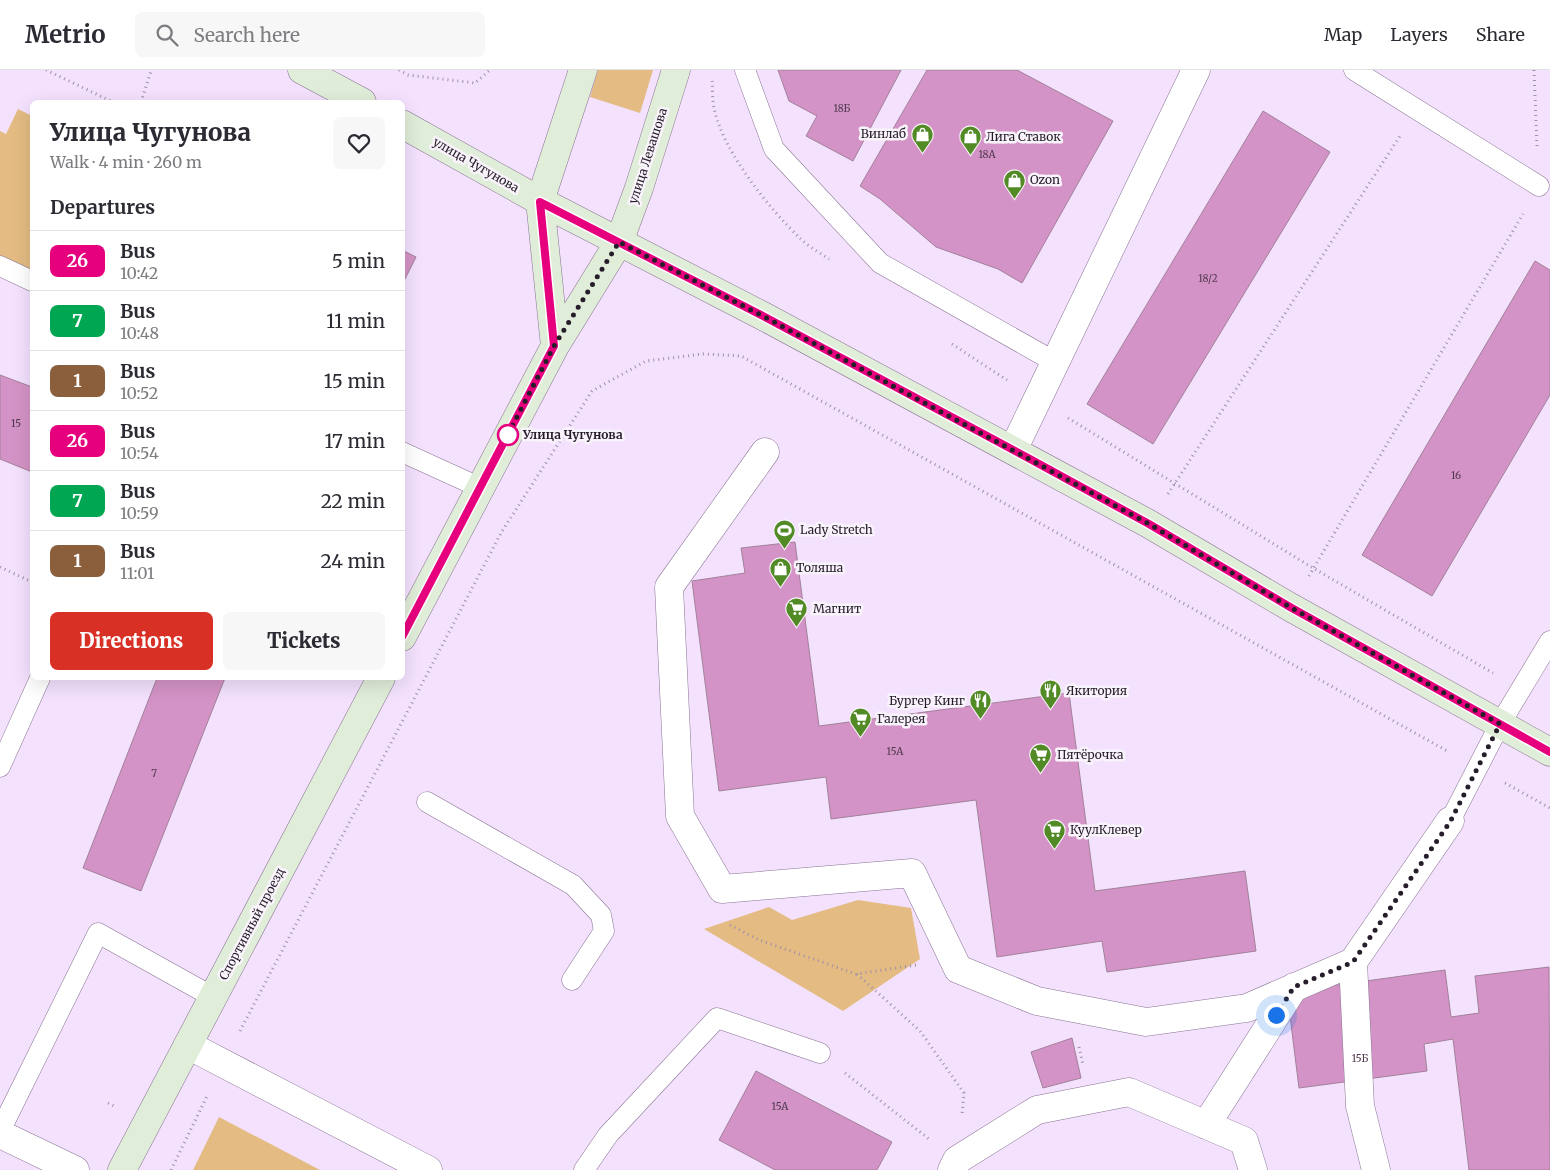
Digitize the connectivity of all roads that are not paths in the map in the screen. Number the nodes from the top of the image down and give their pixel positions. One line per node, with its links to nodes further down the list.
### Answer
1 (302, 70): 7 (main road)
2 (583, 70): 10 (main road)
3 (676, 70): 11 (main road, улица Левашова)
4 (745, 70): 15 (lane)
5 (1196, 70): 15 (street)
6 (1354, 70): 9 (lane)
7 (358, 100)
8 (405, 126): 10 (main road, улица Чугунова)
9 (1539, 186)
10 (540, 202): 11 (main road, улица Чугунова); 14 (main road)
11 (619, 242): 14 (main road); 16 (main road, улица Чугунова)
12 (0, 266): 13 (lane)
13 (30, 280)
14 (554, 346): 19 (main road)
15 (1055, 362): 16 (street)
16 (1013, 450): 24 (main road, улица Чугунова)
17 (765, 452): 31 (street)
18 (405, 453): 19 (lane)
19 (481, 488): 20 (main road)
20 (405, 630)
21 (1550, 641): 24 (lane)
22 (39, 680): 26 (lane)
23 (380, 680): 32 (main road, Спортивный проезд)
24 (1500, 724): 25 (main road, улица Чугунова); 28 (lane)
25 (1550, 752)
26 (0, 767)
27 (427, 802): 30 (lane)
28 (1450, 822): 29 (street)
29 (1353, 962): 31 (street); 43 (street)
30 (572, 980)
31 (1294, 987): 35 (street)
32 (213, 997): 33 (main road, Спортивный проезд); 36 (lane)
33 (188, 1045): 39 (main road, Спортивный проезд); 40 (street)
34 (820, 1053): 41 (lane)
35 (1206, 1125): 37 (street); 42 (street)
36 (0, 1132): 38 (street)
37 (954, 1165)
38 (75, 1170)
39 (122, 1170)
40 (428, 1170)
41 (584, 1170)
42 (1253, 1170)
43 (1376, 1170)

